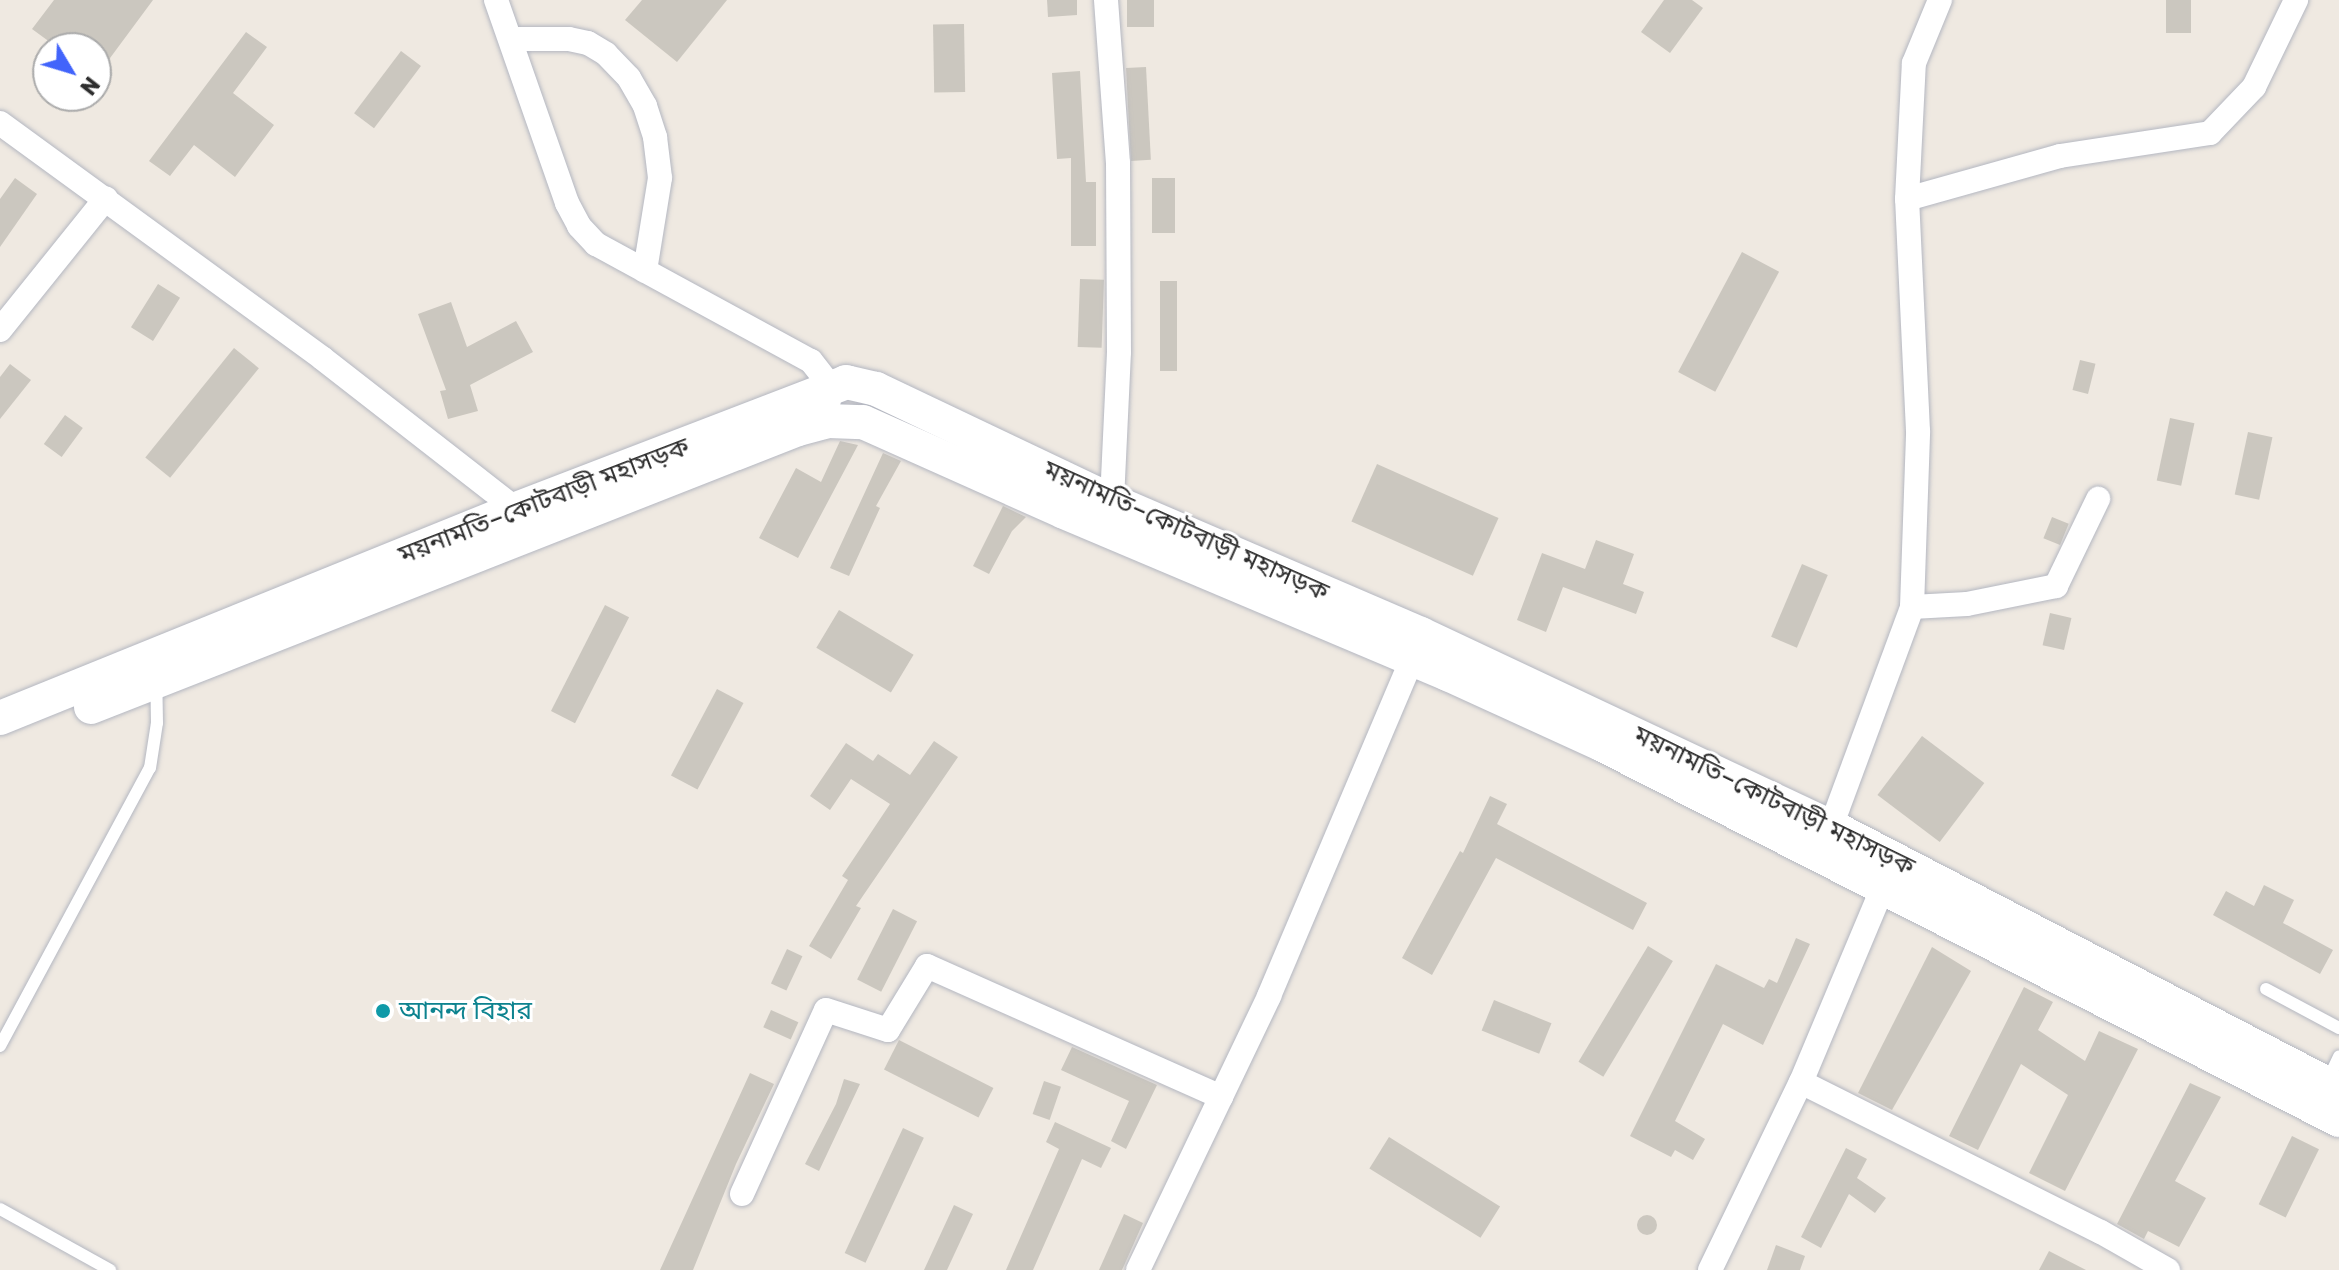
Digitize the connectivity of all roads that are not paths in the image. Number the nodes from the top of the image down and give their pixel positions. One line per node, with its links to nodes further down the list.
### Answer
1 (496, 0): 5 (street)
2 (1106, 0): 14 (street)
3 (1940, 0): 8 (street)
4 (2296, 0): 8 (street)
5 (512, 39): 9 (street); 9 (street)
6 (0, 123): 7 (street)
7 (106, 198): 10 (street); 15 (street)
8 (1907, 199): 16 (street)
9 (645, 271): 11 (street)
10 (0, 330)
11 (830, 385): 12 (street); 14 (main road, ময়নামতি–কোটবাড়ী মহাসড়ক); 15 (main road, ময়নামতি–কোটবাড়ী মহাসড়ক)
12 (828, 421): 15 (main road, ময়নামতি–কোটবাড়ী মহাসড়ক); 17 (main road, ময়নামতি–কোটবাড়ী মহাসড়ক)
13 (2098, 499): 16 (street)
14 (1112, 501): 21 (main road, ময়নামতি–কোটবাড়ী মহাসড়ক)
15 (518, 523): 18 (main road, ময়নামতি–কোটবাড়ী মহাসড়ক)
16 (1912, 607): 21 (street)
17 (1412, 659): 21 (main road, ময়নামতি–কোটবাড়ী মহাসড়ক); 28 (street)
18 (152, 670): 19 (main road, ময়নামতি–কোটবাড়ী মহাসড়ক); 20 (main road, ময়নামতি–কোটবাড়ী মহাসড়ক); 25 (lane)
19 (0, 718)
20 (0, 742)
21 (1826, 841): 22 (main road, ময়নামতি–কোটবাড়ী মহাসড়ক); 26 (main road, ময়নামতি–কোটবাড়ী মহাসড়ক)
22 (1883, 887): 27 (street); 29 (main road, ময়নামতি–কোটবাড়ী মহাসড়ক)
23 (2266, 989): 24 (lane)
24 (2339, 1028)
25 (0, 1046)
26 (2335, 1077)
27 (1801, 1082): 34 (street); 35 (street)
28 (1221, 1097): 30 (street); 33 (street)
29 (2339, 1120)
30 (742, 1194)
31 (0, 1209): 32 (lane)
32 (110, 1270)
33 (1138, 1270)
34 (1710, 1270)
35 (2168, 1270)

